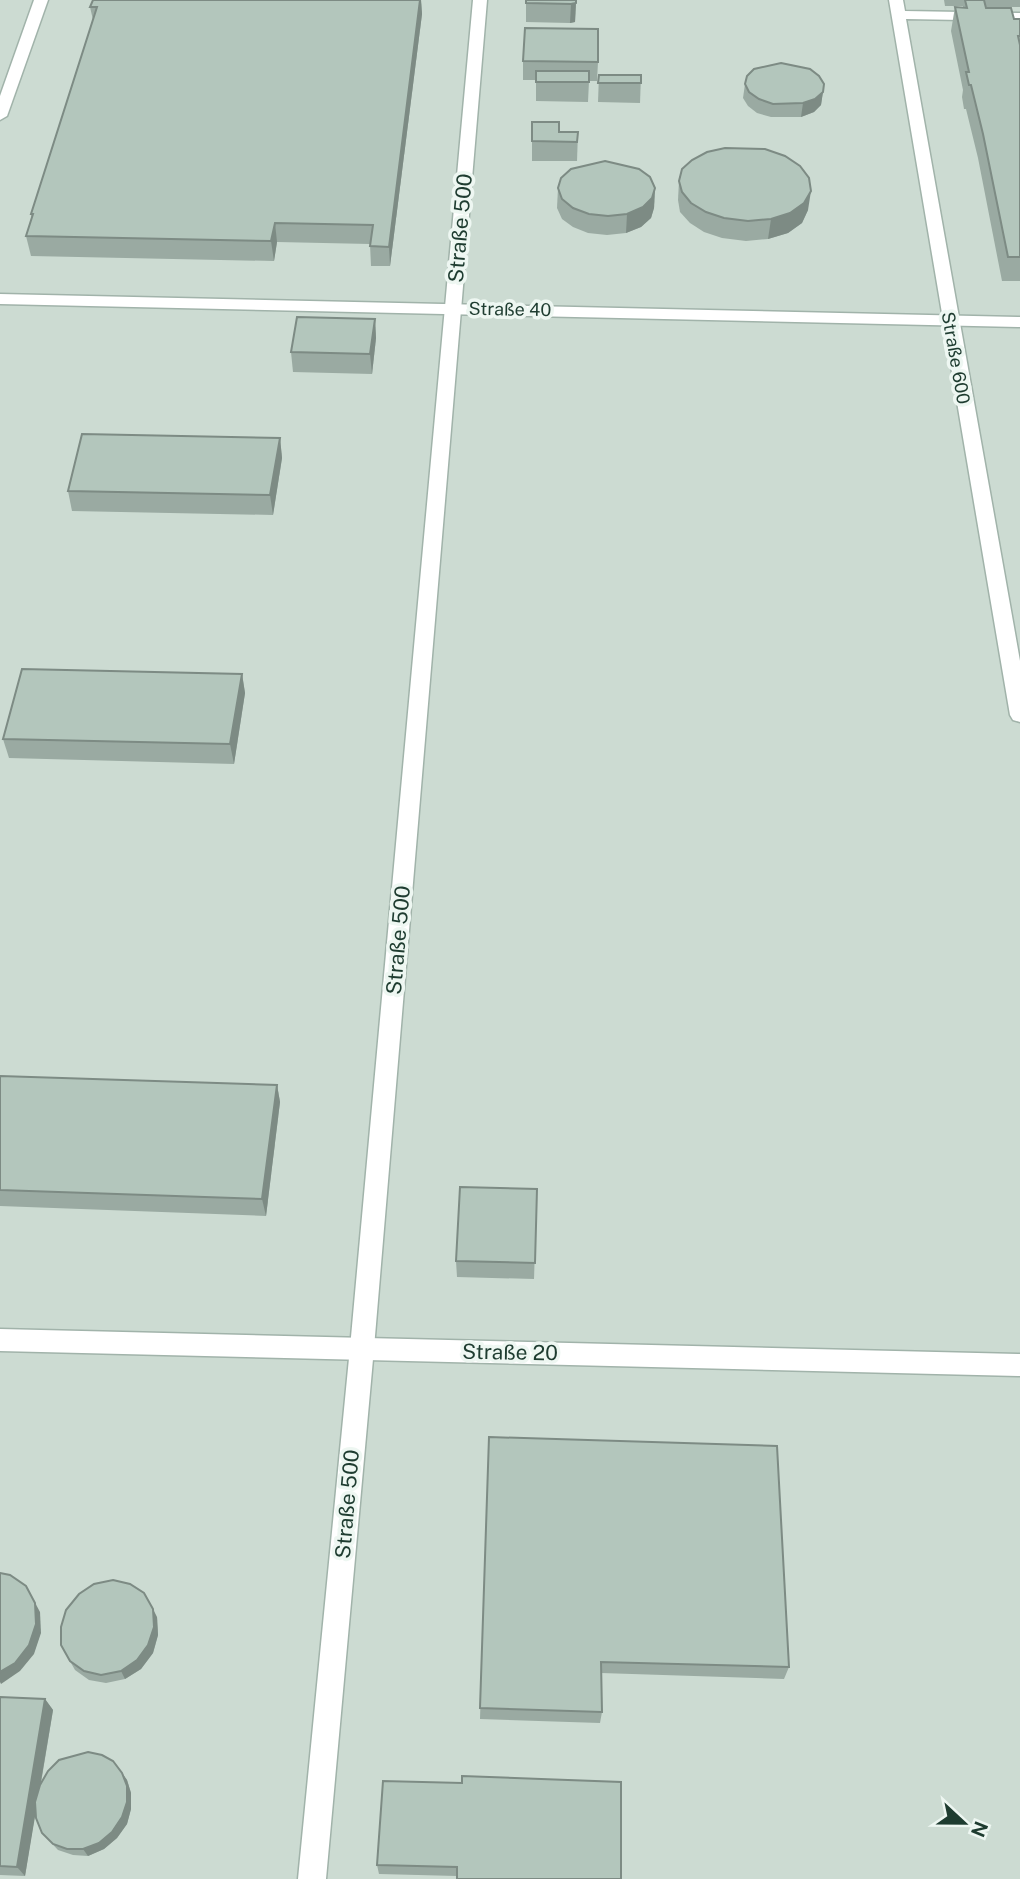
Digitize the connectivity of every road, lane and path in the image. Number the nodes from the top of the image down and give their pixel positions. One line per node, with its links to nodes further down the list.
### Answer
1 (41, 0): 5 (street)
2 (480, 0): 7 (street, Straße 500)
3 (897, 7): 4 (street); 8 (street, Straße 600)
4 (1020, 17)
5 (0, 117)
6 (0, 299): 7 (street, Straße 40)
7 (453, 308): 8 (street, Straße 40); 12 (street, Straße 500)
8 (949, 320): 9 (street, Straße 40); 10 (street, Straße 600)
9 (1020, 321)
10 (1020, 715)
11 (0, 1340): 12 (street, Straße 20)
12 (362, 1348): 13 (street, Straße 20); 14 (street, Straße 500)
13 (1020, 1365)
14 (312, 1879)

